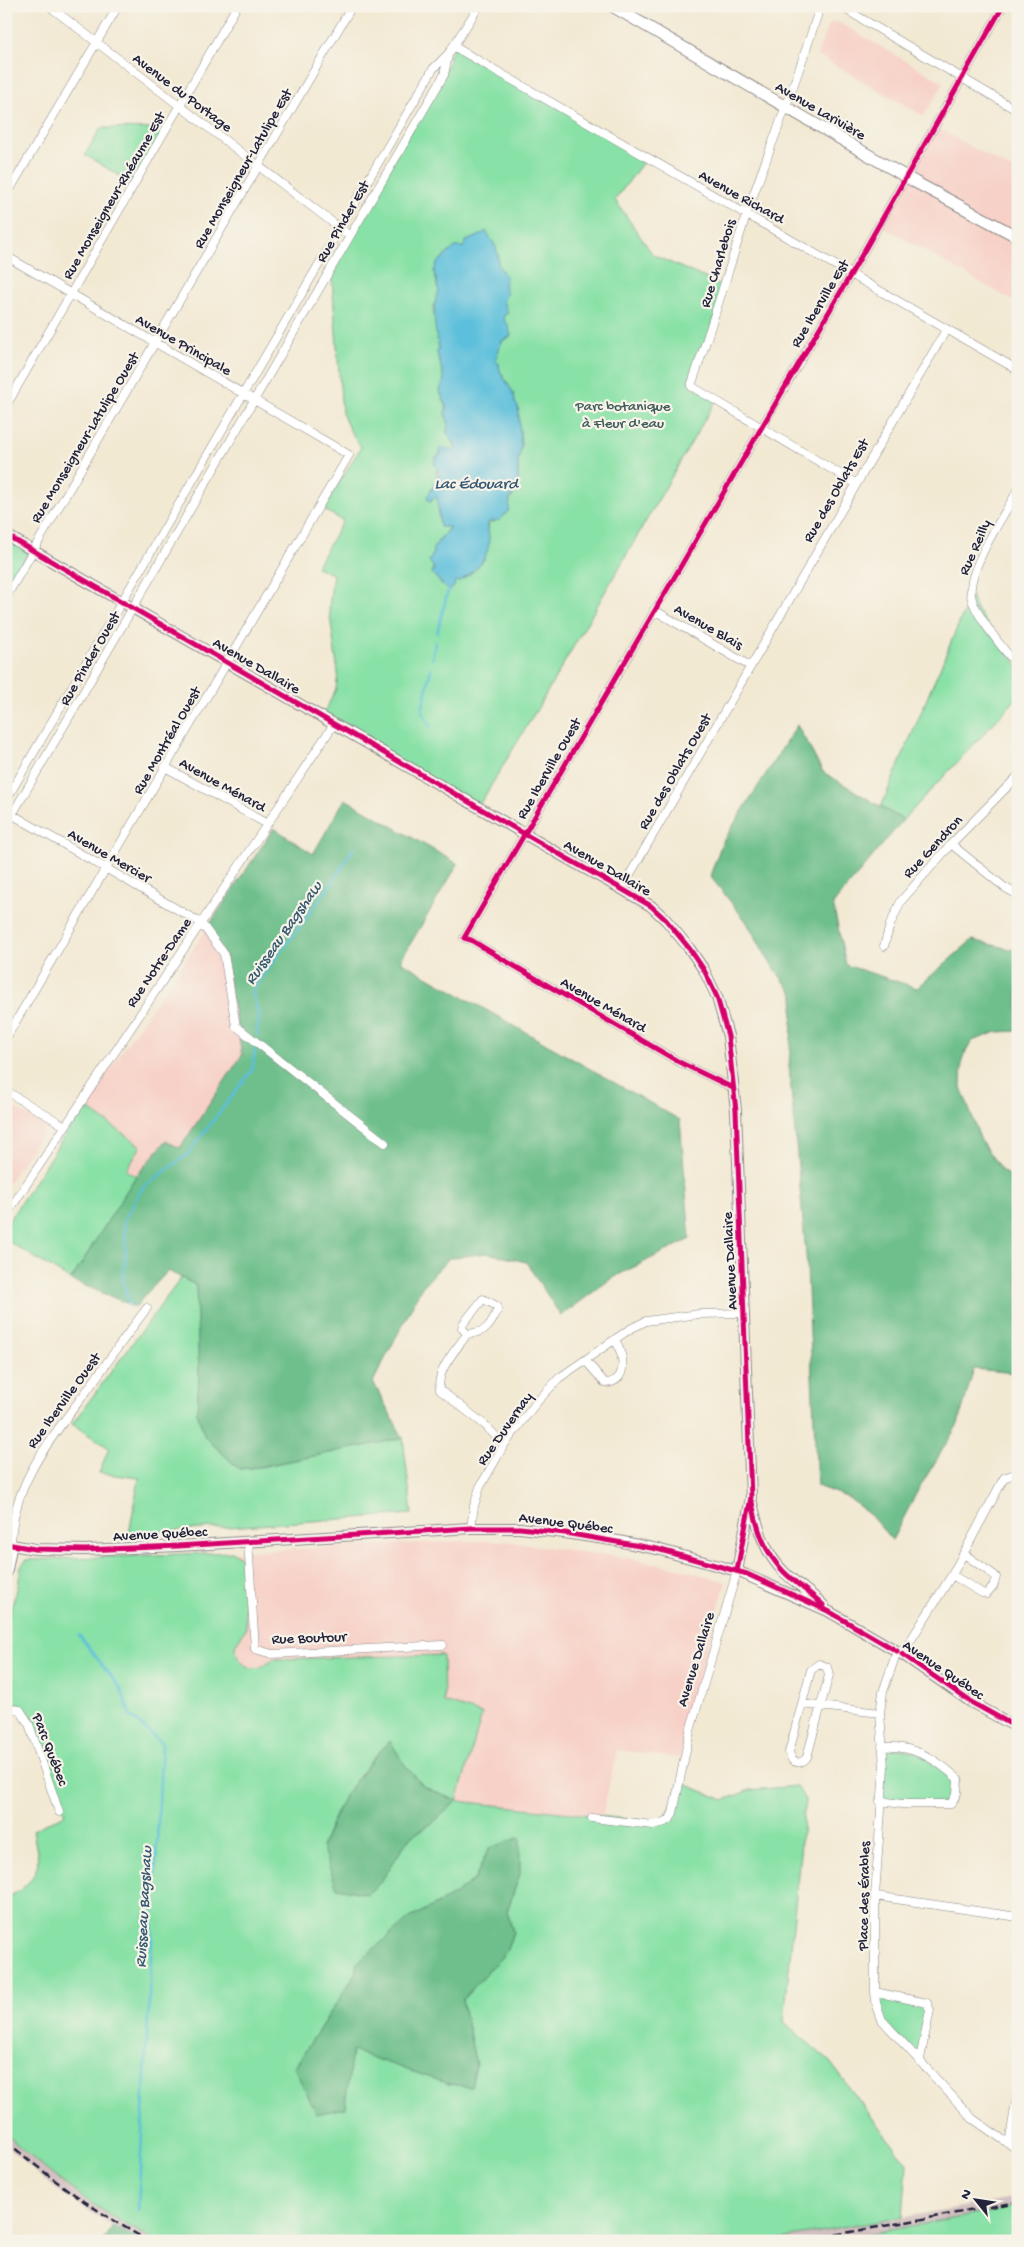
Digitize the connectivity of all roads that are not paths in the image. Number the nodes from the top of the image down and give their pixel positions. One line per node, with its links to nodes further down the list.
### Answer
1 (48, 6): 10 (street, Avenue du Portage)
2 (118, 6): 10 (street)
3 (237, 6): 14 (street, Rue Monseigneur-Rhéaume Est)
4 (352, 6): 16 (street, Rue Monseigneur-Latulipe Est)
5 (479, 6): 11 (street, Rue Pinder Est)
6 (612, 6): 13 (main road, Avenue Larivière)
7 (820, 6): 13 (street, Rue Charlebois)
8 (840, 6): 12 (street)
9 (1003, 6): 12 (street, Rue Iberville Est)
10 (96, 43): 14 (street, Avenue du Portage); 18 (street)
11 (451, 50): 19 (street, Avenue Richard); 20 (street, Rue Pinder Est); 21 (street, Rue Pinder Est)
12 (962, 78): 15 (street); 17 (street, Rue Iberville Est)
13 (784, 106): 17 (main road, Avenue Larivière); 19 (street, Rue Charlebois)
14 (180, 107): 16 (street, Avenue du Portage); 25 (street, Rue Monseigneur-Rhéaume Est)
15 (1018, 111)
16 (259, 168): 20 (street, Avenue du Portage); 27 (street, Rue Monseigneur-Latulipe Est)
17 (905, 176): 22 (main road, Avenue Larivière); 24 (street, Rue Iberville Est)
18 (6, 196)
19 (747, 214): 24 (street, Avenue Richard); 32 (street, Rue Charlebois)
20 (341, 229): 21 (street, Avenue du Portage); 29 (street, Rue Pinder Est)
21 (349, 235): 30 (street, Rue Pinder Est)
22 (1018, 237)
23 (6, 256): 25 (street, Avenue Principale)
24 (851, 274): 26 (street, Avenue Richard); 32 (street, Rue Iberville Est)
25 (72, 294): 27 (street, Avenue Principale); 31 (street, Rue Monseigneur-Rhéaume Est)
26 (946, 330): 28 (street, Avenue Richard); 34 (street, Rue des Oblats Est)
27 (156, 344): 29 (street, Avenue Principale); 37 (street, Rue Monseigneur-Latulipe Ouest)
28 (1018, 370)
29 (244, 394): 30 (street, Avenue Principale); 39 (street, Rue Pinder Ouest)
30 (255, 401): 33 (street, Avenue Principale); 40 (street, Rue Pinder Ouest)
31 (6, 406)
32 (761, 426): 34 (street); 41 (street, Rue Iberville Est)
33 (349, 455): 42 (street, Rue Montréal Ouest)
34 (855, 483): 44 (street, Rue des Oblats Est)
35 (1018, 490): 43 (street, Rue Reilly)
36 (6, 535): 37 (street, Avenue Dallaire)
37 (33, 550): 38 (street, Rue Monseigneur-Latulipe Ouest); 39 (street, Avenue Dallaire)
38 (6, 597)
39 (121, 601): 40 (street, Avenue Dallaire); 48 (street, Rue Pinder Ouest)
40 (134, 608): 42 (street, Avenue Dallaire); 49 (street, Rue Pinder Ouest)
41 (654, 610): 44 (street, Avenue Blais); 52 (street, Rue Iberville Ouest)
42 (227, 662): 45 (street, Avenue Dallaire); 46 (street, Rue Montréal Ouest)
43 (1018, 665)
44 (750, 666): 55 (street, Rue des Oblats Ouest)
45 (334, 724): 50 (street, Rue Notre-Dame); 52 (street, Avenue Dallaire)
46 (165, 767): 50 (street, Avenue Ménard); 54 (street, Rue Montréal Ouest)
47 (1018, 776): 53 (street, Rue Gendron)
48 (6, 800)
49 (9, 813): 51 (street, Rue Pinder Ouest); 54 (street, Avenue Mercier)
50 (267, 824): 57 (street, Rue Notre-Dame)
51 (6, 826)
52 (524, 833): 55 (street, Avenue Dallaire); 58 (street, Rue Iberville Ouest)
53 (951, 844): 56 (street); 59 (street, Rue Gendron)
54 (106, 868): 57 (street, Avenue Mercier); 60 (street, Rue Montréal Ouest)
55 (622, 888): 61 (street, Avenue Dallaire)
56 (1018, 895)
57 (201, 924): 63 (street, Rue Notre-Dame); 64 (street)
58 (464, 938): 61 (street, Avenue Ménard)
59 (884, 946)
60 (6, 1038)
61 (733, 1088): 67 (street, Avenue Dallaire)
62 (6, 1092): 63 (street)
63 (66, 1126): 65 (street, Rue Notre-Dame)
64 (385, 1143)
65 (6, 1215)
66 (147, 1308): 76 (street, Rue Iberville Ouest)
67 (745, 1313): 69 (street, Rue Duvernay); 73 (street, Avenue Dallaire)
68 (467, 1334): 68 (street); 71 (street)
69 (615, 1340): 70 (street, Rue Duvernay); 70 (street)
70 (585, 1360): 71 (street, Rue Duvernay)
71 (504, 1446): 74 (street, Rue Duvernay)
72 (1018, 1476): 77 (street, Place des Érables)
73 (751, 1497): 78 (street, Avenue Dallaire); 81 (street)
74 (471, 1528): 75 (street, Avenue Québec); 78 (street, Avenue Québec)
75 (248, 1541): 76 (street, Avenue Québec); 82 (street, Rue Boutour)
76 (8, 1545): 79 (main road)
77 (964, 1554): 80 (street, Place des Érables); 80 (street)
78 (737, 1571): 81 (street, Avenue Québec); 92 (street, Avenue Dallaire)
79 (6, 1572)
80 (952, 1575): 83 (street, Place des Érables)
81 (828, 1611): 83 (street, Avenue Québec)
82 (443, 1645)
83 (900, 1652): 87 (street, Place des Érables); 88 (street, Avenue Québec)
84 (802, 1704): 85 (street); 85 (street); 85 (street)
85 (821, 1707): 87 (street)
86 (6, 1708): 91 (street, Parc Québec)
87 (880, 1713): 89 (street, Place des Érables)
88 (1018, 1728)
89 (882, 1747): 90 (street, Place des Érables); 90 (street)
90 (880, 1801): 93 (street, Place des Érables)
91 (60, 1812)
92 (592, 1818)
93 (874, 1896): 94 (street); 95 (street, Place des Érables)
94 (1018, 1917)
95 (875, 1992): 96 (street, Place des Érables); 96 (street)
96 (920, 2059): 98 (street, Place des Érables)
97 (1018, 2090): 98 (street)
98 (1009, 2144): 99 (street, Place des Érables)
99 (1018, 2150)

